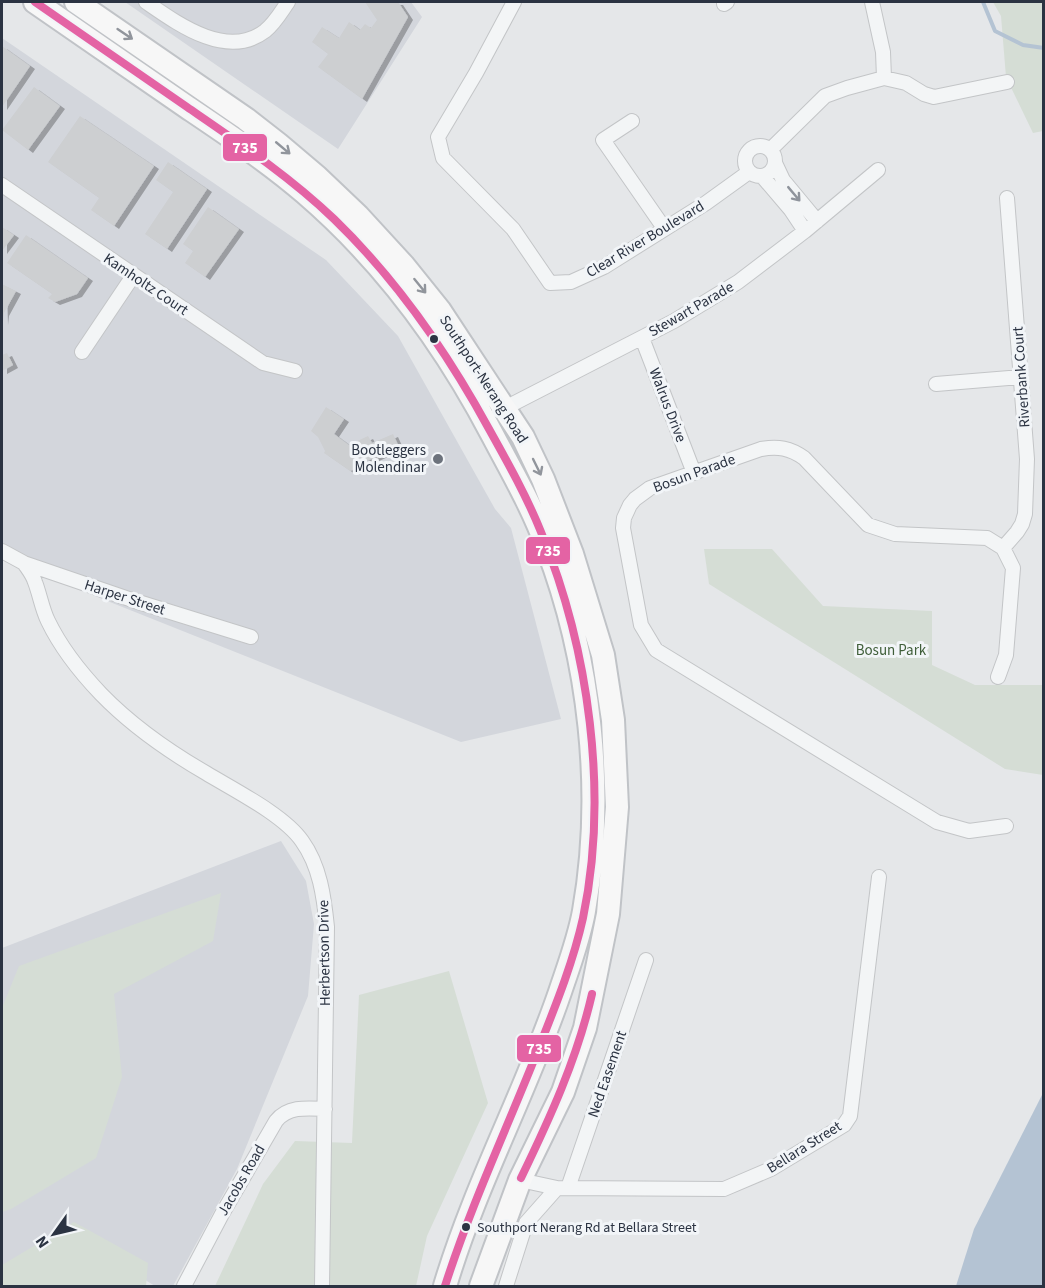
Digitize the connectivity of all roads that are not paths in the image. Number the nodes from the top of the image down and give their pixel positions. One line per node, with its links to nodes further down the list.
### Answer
1 (35, 2): 25 (main road, Southport-Nerang Road)
2 (76, 2): 24 (main road, Southport-Nerang Road, one-way to 24)
3 (146, 2): 4 (street)
4 (288, 2)
5 (514, 2): 16 (street, Clear River Boulevard)
6 (872, 2): 7 (street)
7 (884, 78): 8 (street); 10 (street)
8 (1007, 82)
9 (632, 121): 16 (street)
10 (773, 156): 12 (street); 12 (street); 15 (street, one-way to 15)
11 (878, 170): 15 (street, Stewart Parade)
12 (756, 174): 16 (street, Clear River Boulevard); 17 (street)
13 (2, 185): 18 (street, Kamholtz Court)
14 (1007, 198): 22 (street, Riverbank Court)
15 (817, 221): 17 (street, Stewart Parade)
16 (664, 228)
17 (805, 231): 19 (street, Stewart Parade)
18 (133, 276): 20 (street); 21 (street, Kamholtz Court)
19 (642, 338): 24 (street, Stewart Parade); 26 (street, Walrus Drive)
20 (82, 352)
21 (295, 371)
22 (1021, 377): 23 (street); 27 (street, Riverbank Court)
23 (936, 384)
24 (505, 407): 25 (street, Stewart Parade); 36 (main road, Southport-Nerang Road, one-way to 36)
25 (485, 420): 40 (main road, Southport-Nerang Road)
26 (694, 473): 27 (street, Bosun Parade); 32 (street, Bosun Parade)
27 (1003, 548): 31 (street)
28 (2, 551): 29 (street, Harper Street)
29 (24, 563): 30 (street, Harper Street); 35 (street, Herbertson Drive)
30 (251, 637)
31 (998, 677)
32 (1006, 826)
33 (879, 877): 37 (street, Bellara Street)
34 (646, 960): 37 (street, Ned Easement)
35 (325, 1108): 38 (street, Jacobs Road); 39 (street, Herbertson Drive)
36 (520, 1180): 37 (street, Bellara Street); 41 (main road, Southport-Nerang Road)
37 (562, 1188): 42 (street)
38 (184, 1287)
39 (322, 1287)
40 (445, 1287)
41 (482, 1287)
42 (506, 1287)

